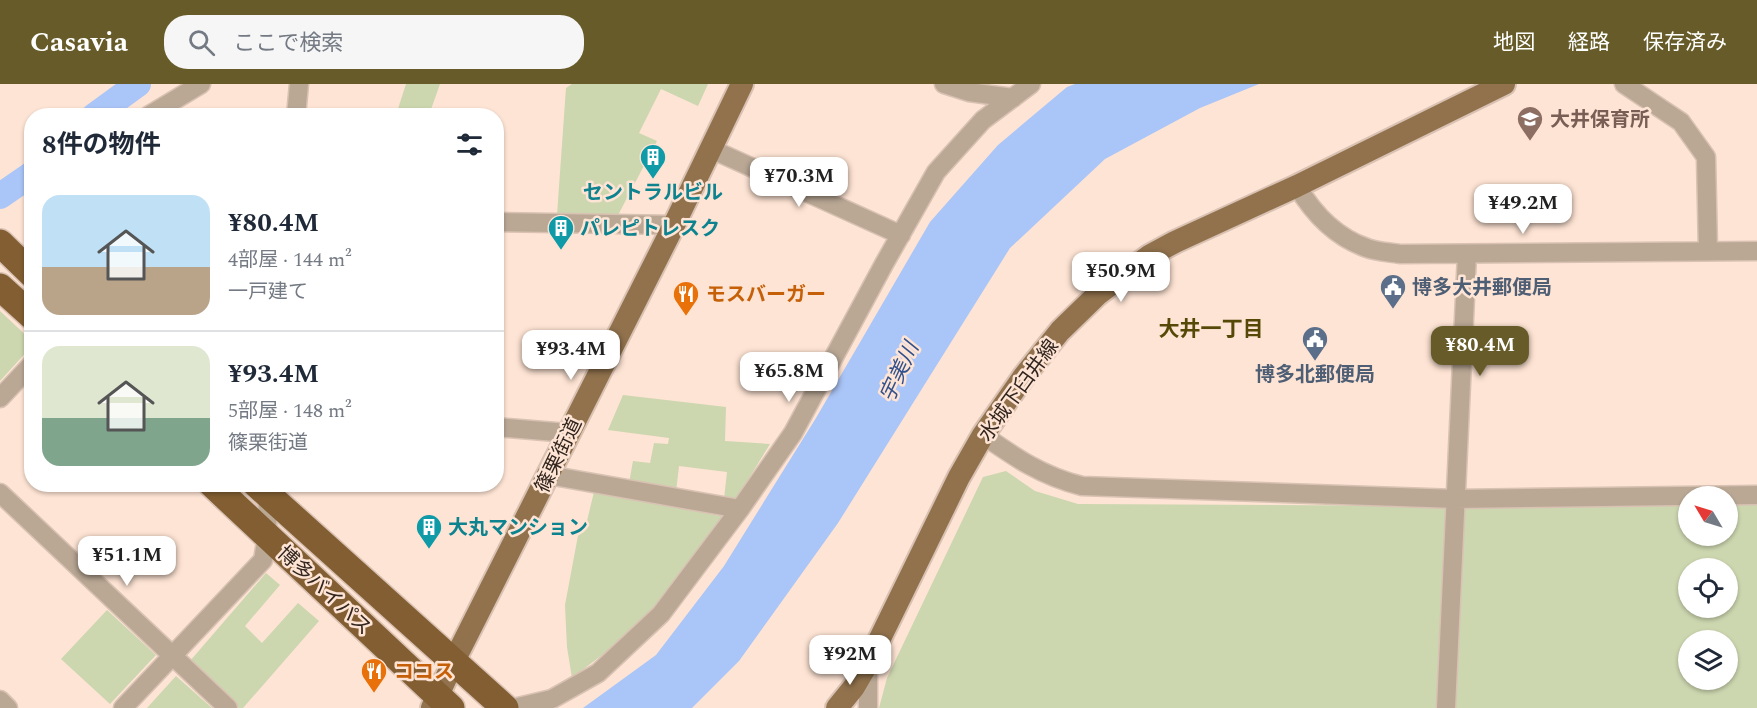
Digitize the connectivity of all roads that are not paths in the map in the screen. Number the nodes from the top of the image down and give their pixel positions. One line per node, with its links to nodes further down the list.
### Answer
1 (201, 84): 9 (street)
2 (299, 84): 10 (street)
3 (742, 84): 11 (main road, 篠栗街道)
4 (944, 84): 8 (street)
5 (1031, 84): 8 (street)
6 (1504, 84): 12 (main road, 水城下臼井線)
7 (1624, 84): 17 (street)
8 (1013, 98): 15 (street)
9 (161, 108)
10 (297, 108)
11 (711, 148): 14 (main road, 篠栗街道); 15 (street)
12 (1297, 186): 19 (street); 27 (main road, 水城下臼井線)
13 (504, 222): 14 (street)
14 (674, 225): 26 (main road, 篠栗街道)
15 (901, 234): 35 (street)
16 (0, 243): 20 (highway)
17 (1708, 251): 18 (street); 19 (street)
18 (1757, 251)
19 (1467, 254): 34 (street)
20 (24, 266)
21 (0, 287): 22 (highway)
22 (24, 309)
23 (24, 372): 24 (street)
24 (0, 398)
25 (504, 428): 26 (street)
26 (568, 433): 28 (main road, 篠栗街道)
27 (983, 435): 34 (street); 39 (main road, 水城下臼井線)
28 (548, 475): 35 (street); 38 (main road, 篠栗街道)
29 (220, 492): 36 (highway, 博多バイパス)
30 (264, 492): 36 (street)
31 (268, 492): 38 (highway, 博多バイパス)
32 (0, 493): 37 (street)
33 (1757, 495): 34 (street)
34 (1456, 499): 49 (street)
35 (740, 509): 46 (street)
36 (267, 536): 37 (street); 41 (highway, 博多バイパス)
37 (173, 655): 43 (street); 44 (street)
38 (454, 661): 41 (main road, 篠栗街道); 45 (highway, 博多バイパス)
39 (868, 663): 47 (main road, 水城下臼井線); 48 (street)
40 (0, 700): 42 (street)
41 (440, 704)
42 (8, 708)
43 (123, 708)
44 (228, 708)
45 (505, 708)
46 (514, 708)
47 (837, 708)
48 (868, 708)
49 (1446, 708)

